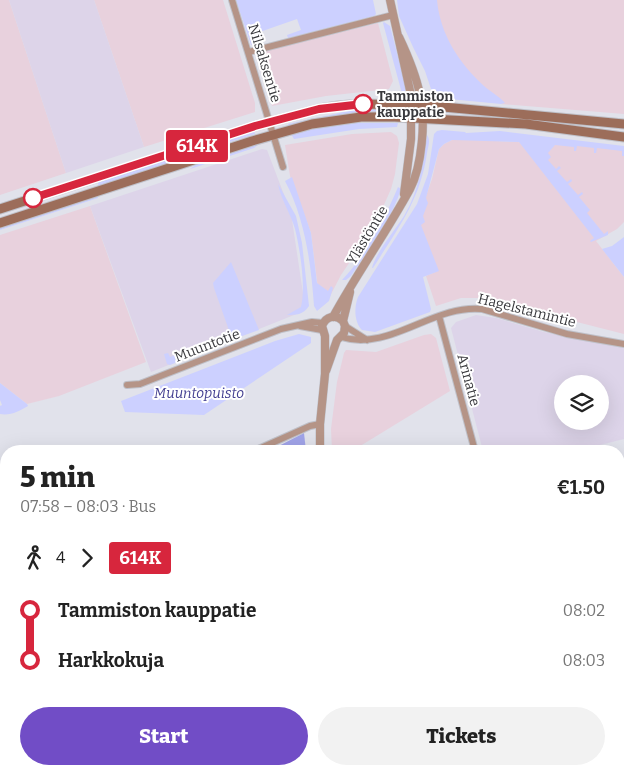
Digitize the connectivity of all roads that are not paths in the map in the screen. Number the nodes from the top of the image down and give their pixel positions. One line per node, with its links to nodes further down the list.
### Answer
1 (232, 0): 5 (street, Nilsaksentie)
2 (390, 0): 3 (street, Ylästöntie)
3 (393, 15): 4 (street, Ylästöntie); 5 (street)
4 (400, 37): 6 (street, Ylästöntie); 7 (street, Ylästöntie)
5 (248, 52): 10 (street, Nilsaksentie)
6 (411, 105): 7 (main road); 8 (street, Ylästöntie); 10 (main road)
7 (422, 106): 9 (street, Ylästöntie); 11 (main road)
8 (412, 118): 9 (main road); 12 (main road); 15 (street, Ylästöntie)
9 (422, 119): 13 (main road); 15 (street, Ylästöntie)
10 (270, 122): 12 (street, Nilsaksentie); 16 (main road)
11 (624, 124)
12 (274, 134): 14 (street, Nilsaksentie); 17 (main road)
13 (624, 136)
14 (283, 167)
15 (403, 198): 18 (street, Ylästöntie)
16 (0, 209)
17 (0, 223)
18 (351, 285): 20 (street, Ylästöntie); 21 (street, Ylästöntie)
19 (438, 316): 24 (street, Hagelstamintie); 25 (street, Hagelstamintie); 31 (street, Arinatie)
20 (333, 317): 21 (street); 22 (street, Ylästöntie)
21 (344, 324): 23 (street, Ylästöntie); 24 (street)
22 (323, 330): 23 (street); 26 (street, Ylästöntie); 27 (street, Muuntotie)
23 (339, 338): 24 (street, Hagelstamintie); 26 (street, Ylästöntie)
24 (368, 340)
25 (624, 344)
26 (325, 374): 28 (street, Ylästöntie)
27 (127, 385)
28 (320, 424): 29 (street); 30 (street, Ylästöntie)
29 (267, 445)
30 (320, 445)
31 (474, 445)

